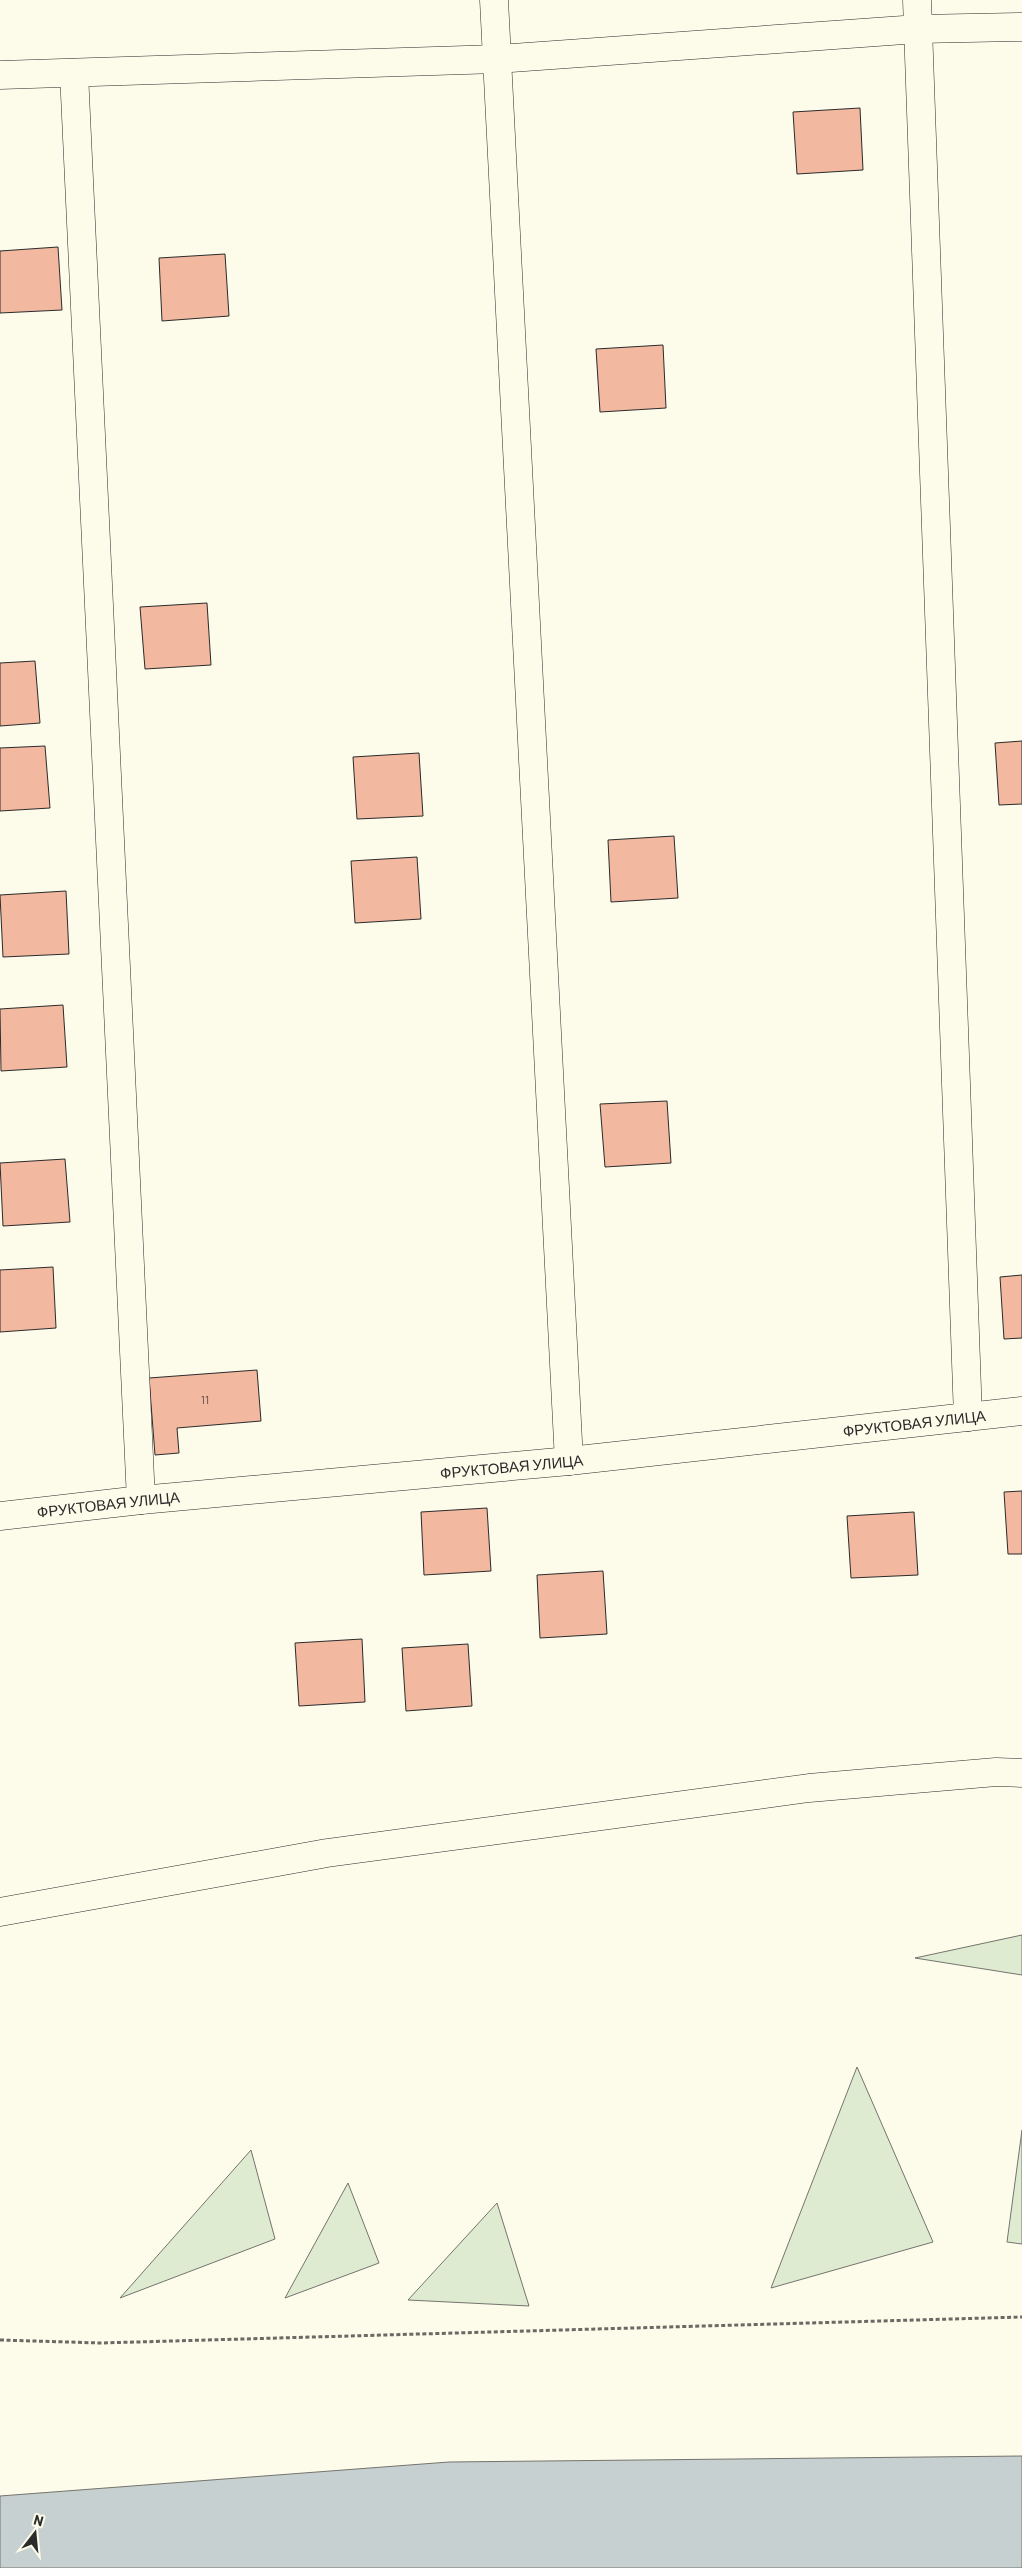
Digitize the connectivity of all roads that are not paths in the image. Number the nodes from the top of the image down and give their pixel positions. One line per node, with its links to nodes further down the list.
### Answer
1 (494, 0): 5 (street)
2 (917, 0): 4 (street)
3 (1022, 27): 4 (street)
4 (918, 29): 5 (street); 9 (street)
5 (497, 59): 6 (street); 10 (street)
6 (74, 73): 7 (street); 11 (street)
7 (0, 75)
8 (1022, 1411): 9 (street, ФРУКТОВАЯ УЛИЦА)
9 (968, 1417): 10 (street, ФРУКТОВАЯ УЛИЦА)
10 (570, 1460): 11 (street, ФРУКТОВАЯ УЛИЦА)
11 (141, 1500): 12 (street, ФРУКТОВАЯ УЛИЦА)
12 (0, 1516)
13 (1022, 1773): 14 (street)
14 (0, 1912)

